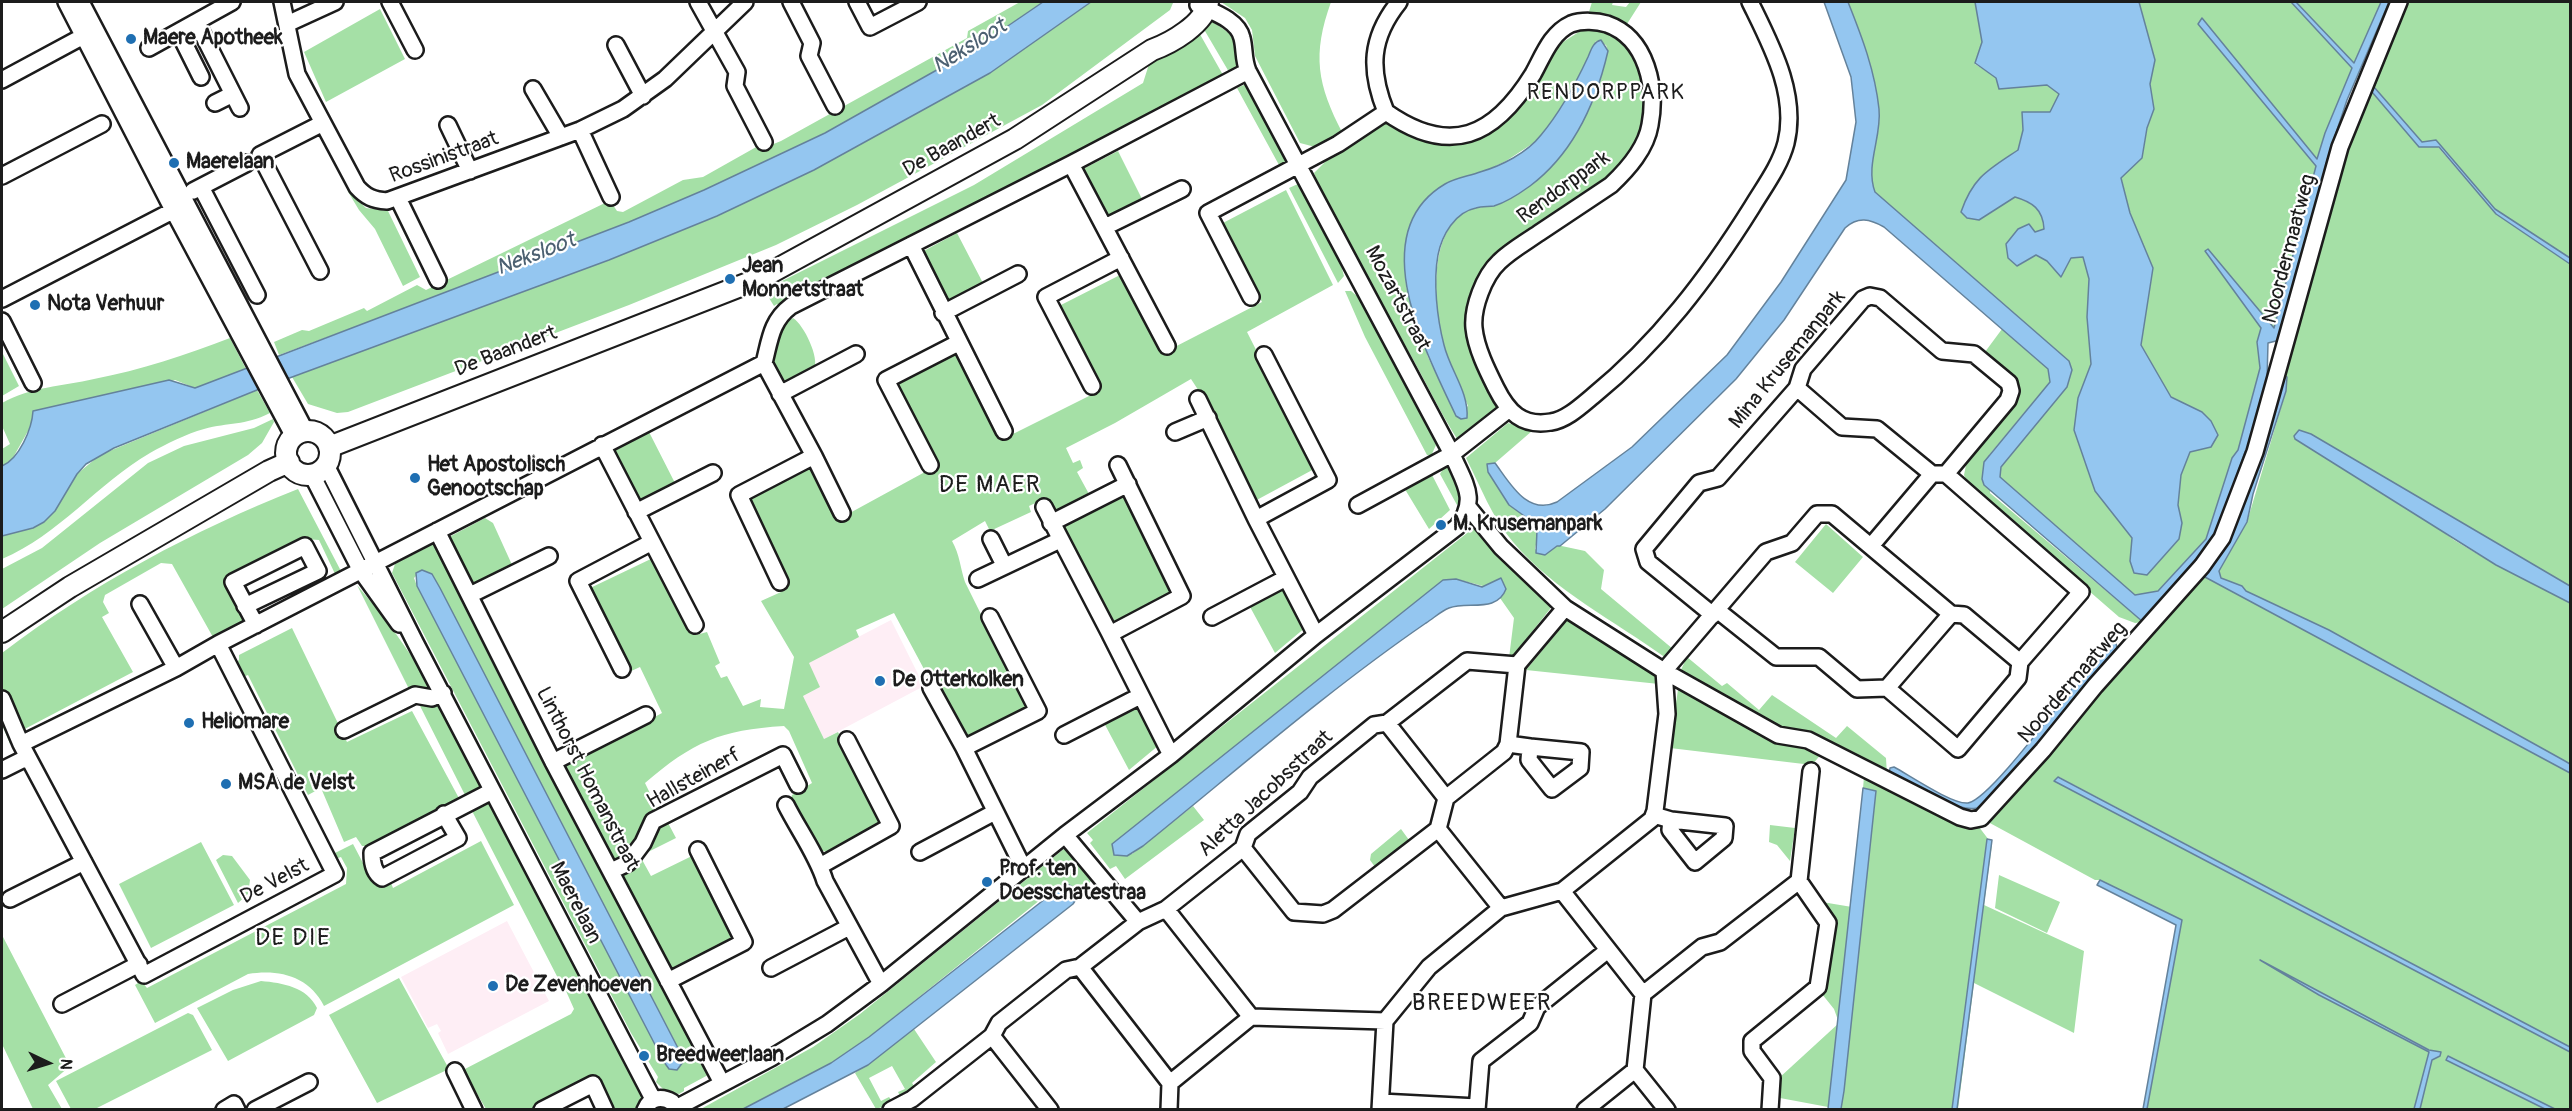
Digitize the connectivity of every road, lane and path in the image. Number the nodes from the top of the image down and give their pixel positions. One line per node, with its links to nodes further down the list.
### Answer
1 (66, 2): 19 (street)
2 (81, 2): 19 (street)
3 (232, 2): 16 (street)
4 (282, 2): 17 (street, Rossinistraat)
5 (335, 2): 17 (street)
6 (390, 2): 23 (street)
7 (698, 2): 18 (street)
8 (745, 2): 18 (street, Rossinistraat)
9 (791, 2): 30 (street)
10 (857, 2): 11 (street)
11 (918, 2)
12 (1399, 2): 31 (street)
13 (1750, 2): 69 (street)
14 (2399, 2): 122 (street, Noordermaatweg)
15 (1203, 4): 24 (street, Mozartstraat); 78 (main road, De Baandert)
16 (196, 23): 20 (street); 29 (street)
17 (287, 24): 32 (street, Rossinistraat)
18 (714, 32): 28 (street, Rossinistraat); 37 (street)
19 (89, 33): 26 (street); 47 (street)
20 (178, 33): 22 (street); 25 (street)
21 (616, 45): 28 (street)
22 (149, 48)
23 (415, 50)
24 (1248, 71): 39 (street); 40 (street, Mozartstraat)
25 (201, 77)
26 (2, 80)
27 (532, 88): 36 (street)
28 (644, 96): 35 (street, Rossinistraat)
29 (215, 104)
30 (835, 106)
31 (1386, 112): 40 (street); 69 (street, Rendorppark)
32 (323, 123): 46 (street, Rossinistraat); 51 (street)
33 (102, 124): 42 (street)
34 (448, 125): 41 (street)
35 (580, 130): 36 (street, Rossinistraat); 45 (street)
36 (561, 138): 41 (street, Rossinistraat)
37 (764, 142)
38 (247, 163): 43 (street)
39 (1071, 164): 48 (street); 49 (street)
40 (1300, 165): 55 (street); 75 (street, Mozartstraat)
41 (471, 171): 46 (street, Rossinistraat)
42 (2, 176)
43 (201, 187): 47 (street); 54 (street)
44 (1182, 189): 48 (street)
45 (611, 196)
46 (398, 198): 53 (street)
47 (180, 204): 56 (street); 73 (street); 73 (street)
48 (1105, 227): 50 (street)
49 (911, 245): 57 (street); 63 (street)
50 (1121, 258): 60 (street); 65 (street)
51 (320, 271)
52 (1018, 274): 57 (street)
53 (438, 280)
54 (257, 295)
55 (1251, 297)
56 (2, 299)
57 (943, 313): 59 (street)
58 (2, 321): 64 (street)
59 (958, 343): 71 (street); 79 (street)
60 (1167, 346)
61 (856, 354): 67 (street)
62 (1264, 355): 89 (street)
63 (764, 363): 67 (street); 74 (street)
64 (33, 383)
65 (1092, 386)
66 (1797, 388): 82 (street); 82 (street, Mina Krusemanpark); 107 (street, Mina Krusemanpark)
67 (780, 394): 76 (street)
68 (1198, 399): 70 (street)
69 (1508, 410): 75 (street)
70 (1208, 418): 72 (street); 89 (street)
71 (1004, 431)
72 (1175, 432)
73 (300, 434): 77 (main road); 78 (main road)
74 (602, 445): 87 (street); 91 (street)
75 (1452, 454): 84 (street); 86 (street, Mozartstraat)
76 (814, 456): 88 (street); 102 (street)
77 (289, 462): 78 (main road); 113 (main road)
78 (323, 462): 97 (street, Maerelaan); 99 (street, Maerelaan)
79 (930, 465)
80 (1118, 465): 83 (street)
81 (712, 473): 87 (street)
82 (1939, 474): 95 (street); 118 (street)
83 (1128, 484): 90 (street); 114 (street)
84 (1358, 506)
85 (1044, 507): 90 (street)
86 (1469, 508): 106 (street, Noordermaatweg); 115 (street)
87 (636, 512): 94 (street)
88 (842, 513)
89 (1256, 519): 100 (street)
90 (1051, 523): 93 (street)
91 (436, 531): 97 (street); 103 (street, Linthorst Homanstraat)
92 (991, 539): 98 (street)
93 (1060, 540): 98 (street); 114 (street)
94 (652, 542): 112 (street); 121 (street)
95 (1871, 546): 107 (street); 108 (street)
96 (549, 556): 103 (street)
97 (376, 564): 99 (street); 116 (street, Maerelaan)
98 (1004, 565): 101 (street)
99 (361, 571): 111 (street); 116 (street, Maerelaan)
100 (1286, 578): 110 (street); 115 (street)
101 (978, 579)
102 (780, 582)
103 (470, 595): 138 (street, Linthorst Homanstraat)
104 (140, 604): 120 (street)
105 (245, 606): 105 (street); 111 (street)
106 (1565, 608): 119 (street); 122 (street, Noordermaatweg)
107 (1715, 612): 122 (street); 124 (street, Mina Krusemanpark)
108 (1951, 614): 118 (street); 124 (street)
109 (990, 617): 135 (street)
110 (1212, 617)
111 (256, 625): 117 (street)
112 (695, 625)
113 (2, 632)
114 (1110, 634): 126 (street)
115 (1316, 635): 137 (street)
116 (415, 642): 125 (street, Maerelaan)
117 (218, 644): 120 (street); 166 (street, De Velst)
118 (2020, 662): 124 (street)
119 (1517, 665): 129 (street, Aletta Jacobsstraat); 133 (street)
120 (176, 668): 136 (street)
121 (622, 669)
122 (1664, 671): 147 (street)
123 (931, 688): 135 (street)
124 (1887, 688)
125 (443, 693): 130 (street); 142 (street, Maerelaan)
126 (1140, 696): 131 (street); 137 (street)
127 (2, 699): 136 (street)
128 (645, 715): 138 (street)
129 (1387, 723): 143 (street); 151 (street, Aletta Jacobsstraat)
130 (344, 730)
131 (1065, 735)
132 (847, 740): 155 (street)
133 (1508, 744): 134 (street); 143 (street)
134 (1530, 747)
135 (964, 748): 145 (street)
136 (25, 750): 139 (street); 154 (street)
137 (1172, 755): 150 (street)
138 (553, 762): 157 (street, Linthorst Homanstraat)
139 (2, 770)
140 (1811, 771): 158 (street)
141 (798, 784): 157 (street, Hallsteinerf)
142 (492, 791): 146 (street); 181 (street, Maerelaan)
143 (1446, 798): 149 (street)
144 (786, 805): 155 (street)
145 (995, 812): 153 (street); 156 (street)
146 (444, 814): 146 (street)
147 (1654, 815): 148 (street); 159 (street)
148 (1671, 820)
149 (1438, 829): 151 (street); 161 (street)
150 (1065, 836): 156 (street); 163 (street)
151 (1243, 848): 162 (street, Aletta Jacobsstraat)
152 (698, 850): 169 (street)
153 (920, 852)
154 (84, 862): 160 (street); 166 (street)
155 (820, 866): 164 (street)
156 (1024, 868): 170 (street)
157 (611, 871): 169 (street, Linthorst Homanstraat)
158 (1798, 881): 171 (street); 196 (street)
159 (1562, 891): 161 (street); 165 (street)
160 (10, 899)
161 (1501, 908): 174 (street)
162 (1166, 909): 163 (street, Aletta Jacobsstraat); 173 (street)
163 (1138, 922): 167 (street, Aletta Jacobsstraat)
164 (849, 927): 168 (street); 170 (street)
165 (1608, 950): 171 (street); 183 (street)
166 (139, 964): 172 (street)
167 (1080, 967): 175 (street, Aletta Jacobsstraat); 180 (street)
168 (771, 969)
169 (668, 981): 179 (street, Linthorst Homanstraat)
170 (881, 984): 179 (street)
171 (1643, 994): 176 (street)
172 (62, 1004)
173 (1251, 1017): 174 (street); 180 (street)
174 (1384, 1021): 182 (street)
175 (992, 1036): 191 (street, Aletta Jacobsstraat); 192 (street)
176 (1635, 1070): 194 (street); 195 (street)
177 (455, 1071): 188 (street)
178 (309, 1082): 187 (street)
179 (722, 1083): 184 (street)
180 (1170, 1083): 193 (street)
181 (649, 1105): 184 (street)
182 (1381, 1106): 183 (street)
183 (1477, 1108)
184 (676, 1109)
185 (224, 1110): 186 (street)
186 (237, 1110)
187 (255, 1110)
188 (474, 1110)
189 (542, 1110): 190 (street)
190 (605, 1110)
191 (891, 1110)
192 (1050, 1110)
193 (1169, 1110)
194 (1585, 1110)
195 (1667, 1110)
196 (1770, 1110)

